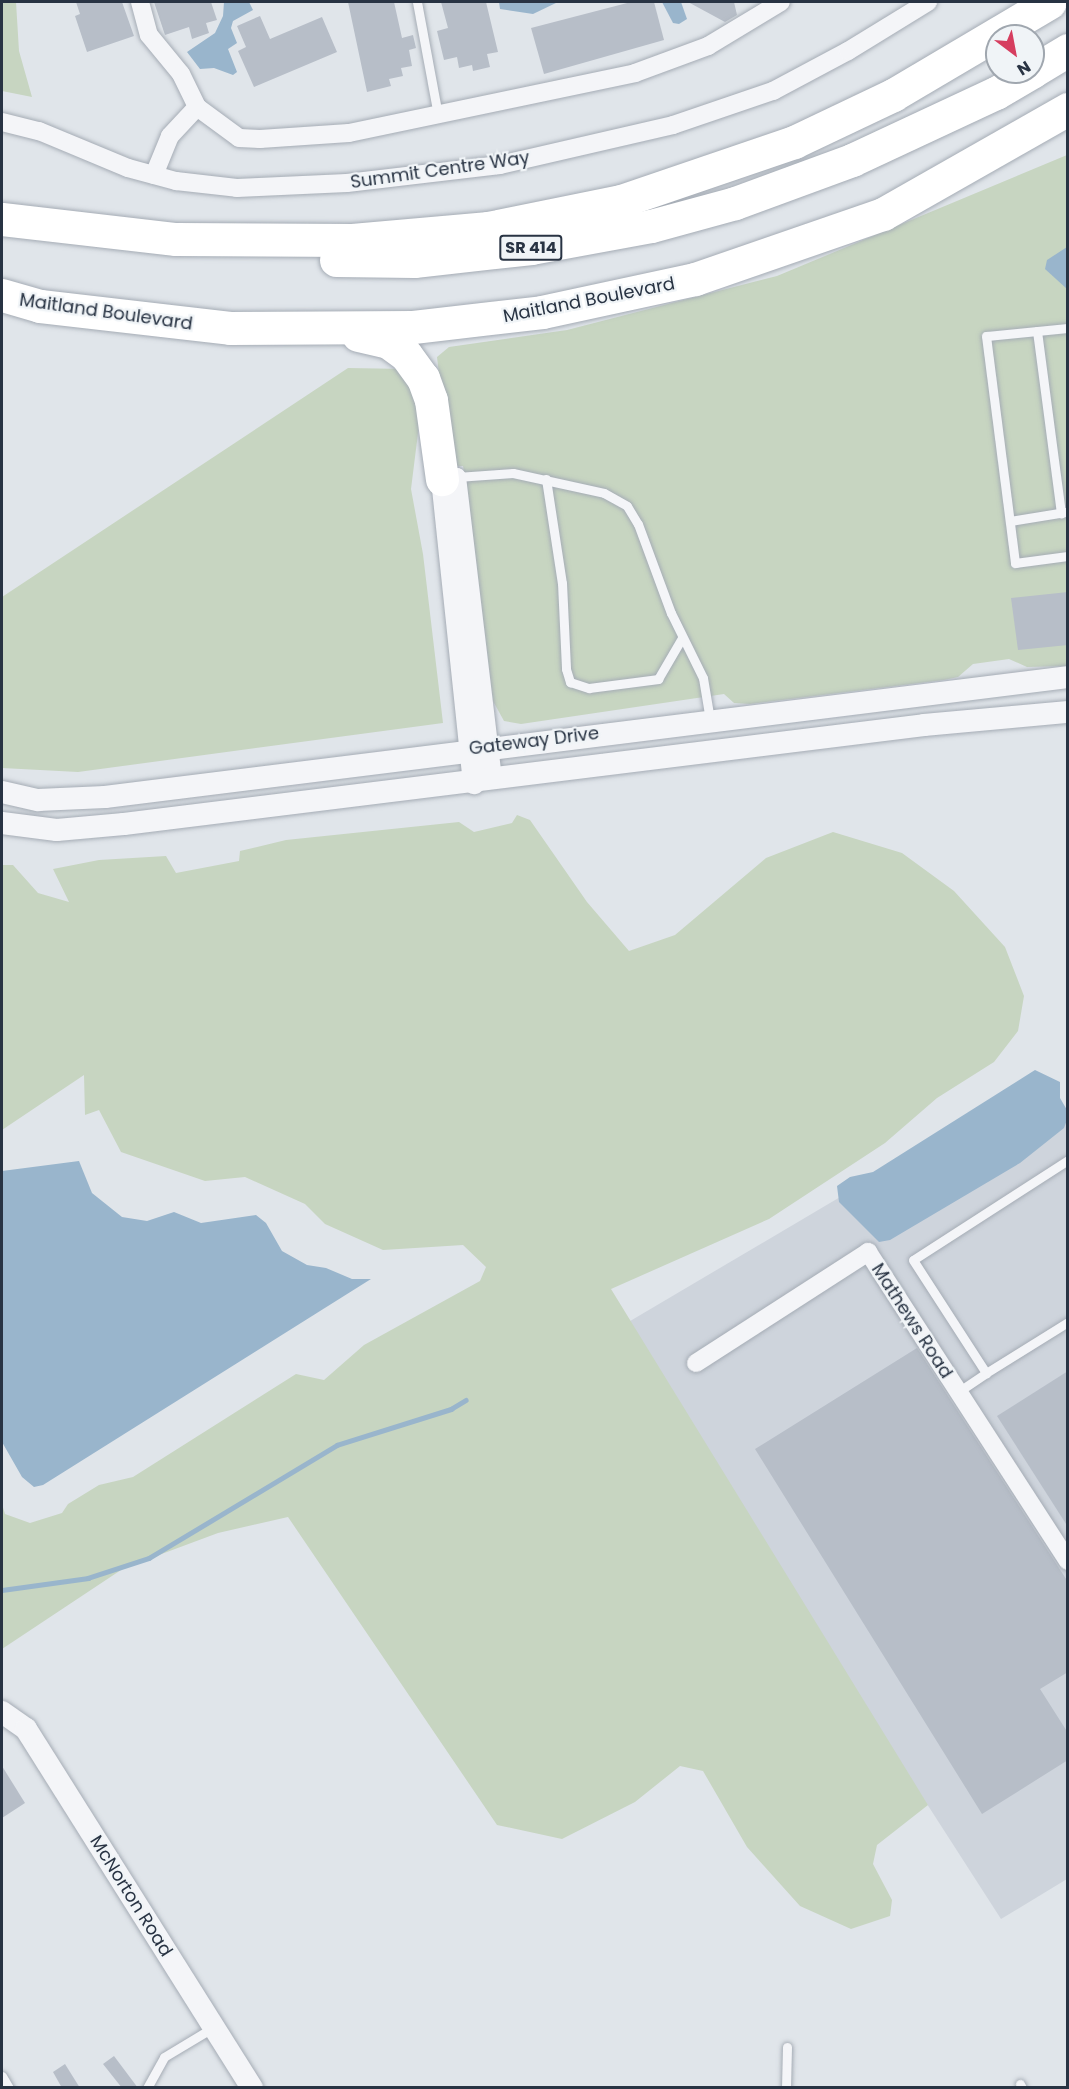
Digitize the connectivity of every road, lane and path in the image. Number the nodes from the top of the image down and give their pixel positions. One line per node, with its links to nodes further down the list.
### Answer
1 (140, 2): 9 (street)
2 (417, 2): 11 (lane)
3 (781, 2): 11 (street)
4 (928, 2): 14 (street, Summit Centre Way)
5 (1050, 2): 16 (highway)
6 (1068, 50): 7 (highway, SR 414)
7 (1045, 64)
8 (1011, 84): 16 (highway, SR 414)
9 (197, 107): 11 (street); 14 (street)
10 (1068, 109): 15 (highway, Maitland Boulevard)
11 (438, 115)
12 (2, 122): 14 (street, Summit Centre Way)
13 (1068, 134): 15 (highway)
14 (154, 175)
15 (883, 214): 19 (highway, Maitland Boulevard)
16 (2, 219)
17 (2, 296): 19 (highway, Maitland Boulevard)
18 (1068, 328): 20 (lane)
19 (336, 330): 21 (highway)
20 (1037, 331): 23 (lane); 24 (lane)
21 (449, 478): 22 (lane); 32 (street)
22 (546, 479): 26 (lane); 26 (lane)
23 (1064, 512): 24 (lane)
24 (1010, 521): 25 (lane)
25 (1068, 556)
26 (682, 638): 31 (lane)
27 (1068, 677): 28 (street, Gateway Drive)
28 (991, 686): 30 (street); 31 (street, Gateway Drive)
29 (1068, 712): 30 (street, Gateway Drive)
30 (994, 719): 33 (street, Gateway Drive)
31 (710, 720): 32 (street, Gateway Drive)
32 (479, 748): 33 (street); 34 (street, Gateway Drive)
33 (483, 782): 35 (street, Gateway Drive)
34 (2, 792)
35 (2, 823)
36 (1068, 1160): 39 (lane)
37 (1068, 1322): 39 (lane)
38 (696, 1363): 40 (street, Mathews Road)
39 (986, 1373): 40 (lane)
40 (958, 1392): 41 (street, Mathews Road)
41 (1068, 1561)
42 (2, 1712): 43 (street, McNorton Road)
43 (214, 2027): 47 (lane); 48 (street, McNorton Road)
44 (787, 2047): 49 (lane)
45 (2, 2076): 46 (lane)
46 (9, 2088)
47 (147, 2088)
48 (252, 2088)
49 (786, 2088)

